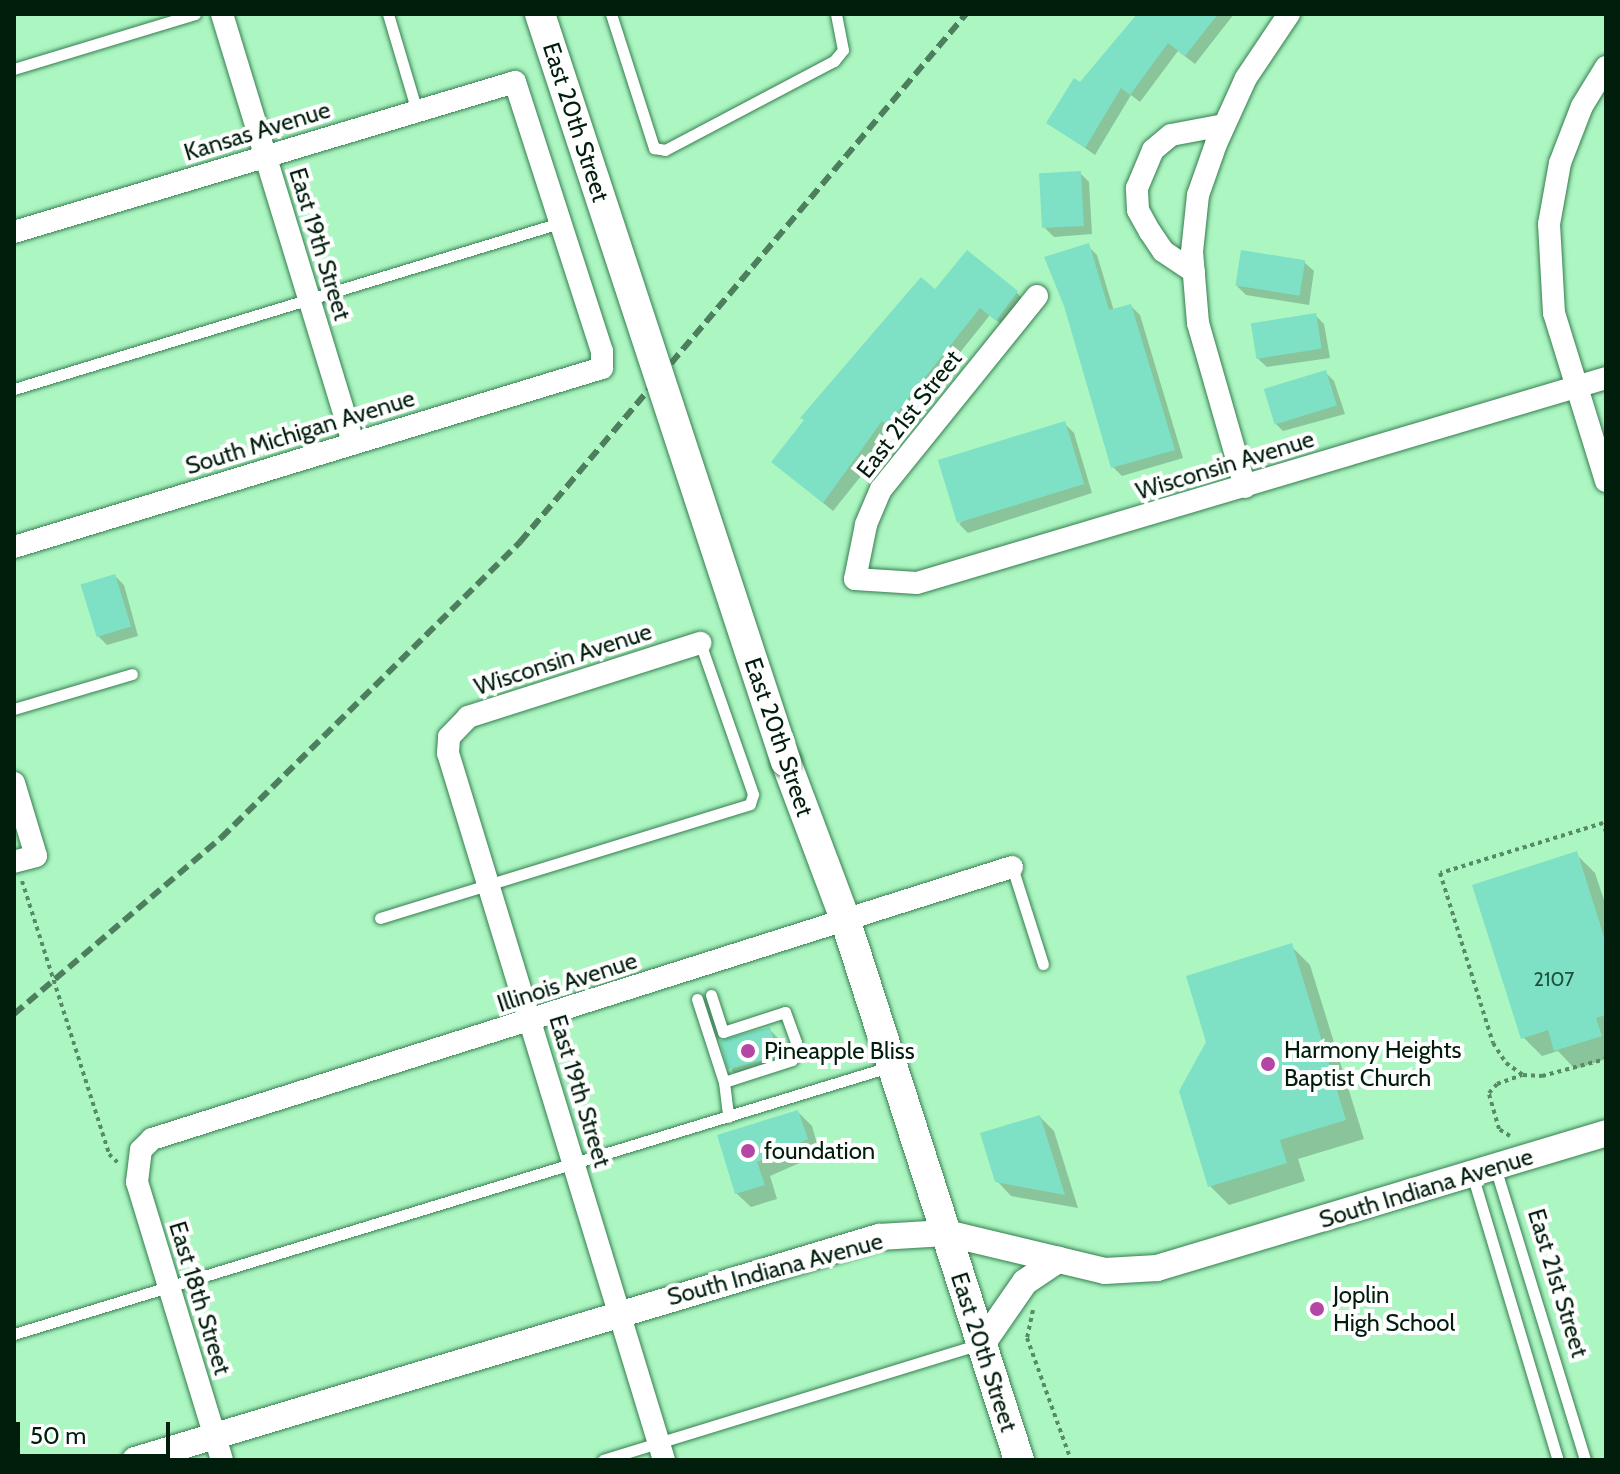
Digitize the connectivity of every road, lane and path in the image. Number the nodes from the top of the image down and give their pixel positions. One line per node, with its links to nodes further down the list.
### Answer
1 (195, 14): 9 (lane)
2 (222, 14): 12 (street, East 19th Street)
3 (388, 14): 10 (lane)
4 (540, 14): 36 (main road, East 20th Street, bridge)
5 (611, 14): 6 (lane)
6 (836, 14)
7 (1289, 14): 11 (street)
8 (1606, 67): 19 (street)
9 (14, 69)
10 (417, 111): 12 (street, Kansas Avenue); 13 (street, Kansas Avenue)
11 (1224, 125): 15 (street); 15 (street)
12 (265, 155): 14 (street, Kansas Avenue); 17 (street, East 19th Street)
13 (564, 222): 17 (lane); 21 (street, South Michigan Avenue)
14 (14, 232)
15 (1194, 272): 23 (street)
16 (1037, 296): 25 (street, East 21st Street)
17 (309, 298): 20 (lane); 21 (street, East 19th Street)
18 (1606, 378): 19 (street, Wisconsin Avenue)
19 (1577, 387): 22 (street); 23 (street, Wisconsin Avenue)
20 (14, 389)
21 (353, 443): 24 (street, South Michigan Avenue)
22 (1606, 481)
23 (1245, 487): 25 (street, Wisconsin Avenue)
24 (14, 547)
25 (855, 579)
26 (700, 643): 29 (street, Wisconsin Avenue); 34 (lane)
27 (132, 674): 28 (lane)
28 (14, 709)
29 (449, 737): 34 (street, East 19th Street)
30 (14, 783): 32 (street)
31 (1606, 832): 45 (path)
32 (24, 859): 53 (path)
33 (1012, 867): 36 (street, Illinois Avenue); 37 (lane)
34 (488, 885): 35 (lane); 40 (street, East 19th Street)
35 (380, 918)
36 (845, 919): 40 (street, Illinois Avenue); 44 (main road, East 20th Street)
37 (1043, 964)
38 (711, 995): 41 (lane)
39 (697, 999): 42 (lane)
40 (532, 1021): 50 (street, Illinois Avenue); 51 (street, East 19th Street)
41 (723, 1032): 42 (lane); 46 (lane)
42 (708, 1036): 46 (lane)
43 (1606, 1059): 45 (path)
44 (892, 1066): 47 (lane); 54 (main road, East 20th Street)
45 (1523, 1075): 49 (path)
46 (724, 1082): 47 (lane)
47 (728, 1117): 51 (lane)
48 (1606, 1133): 52 (street, South Indiana Avenue)
49 (1520, 1141)
50 (141, 1150): 53 (street, East 18th Street)
51 (575, 1163): 56 (lane); 58 (street, East 19th Street)
52 (1483, 1170): 55 (street, South Indiana Avenue); 67 (lane, East 21st Street); 68 (lane, East 21st Street)
53 (137, 1182): 56 (street, East 18th Street)
54 (946, 1233): 55 (street, South Indiana Avenue); 58 (street, South Indiana Avenue); 60 (main road, East 20th Street)
55 (1058, 1260): 60 (street)
56 (169, 1287): 59 (lane); 61 (street, East 18th Street)
57 (1033, 1310): 66 (path)
58 (620, 1313): 61 (street, South Indiana Avenue); 62 (street, East 19th Street)
59 (14, 1334)
60 (982, 1344): 62 (lane); 65 (main road, East 20th Street)
61 (218, 1448): 63 (street, South Indiana Avenue)
62 (662, 1451): 64 (lane)
63 (135, 1460)
64 (603, 1460)
65 (1019, 1460)
66 (1071, 1460)
67 (1558, 1460)
68 (1585, 1460)

